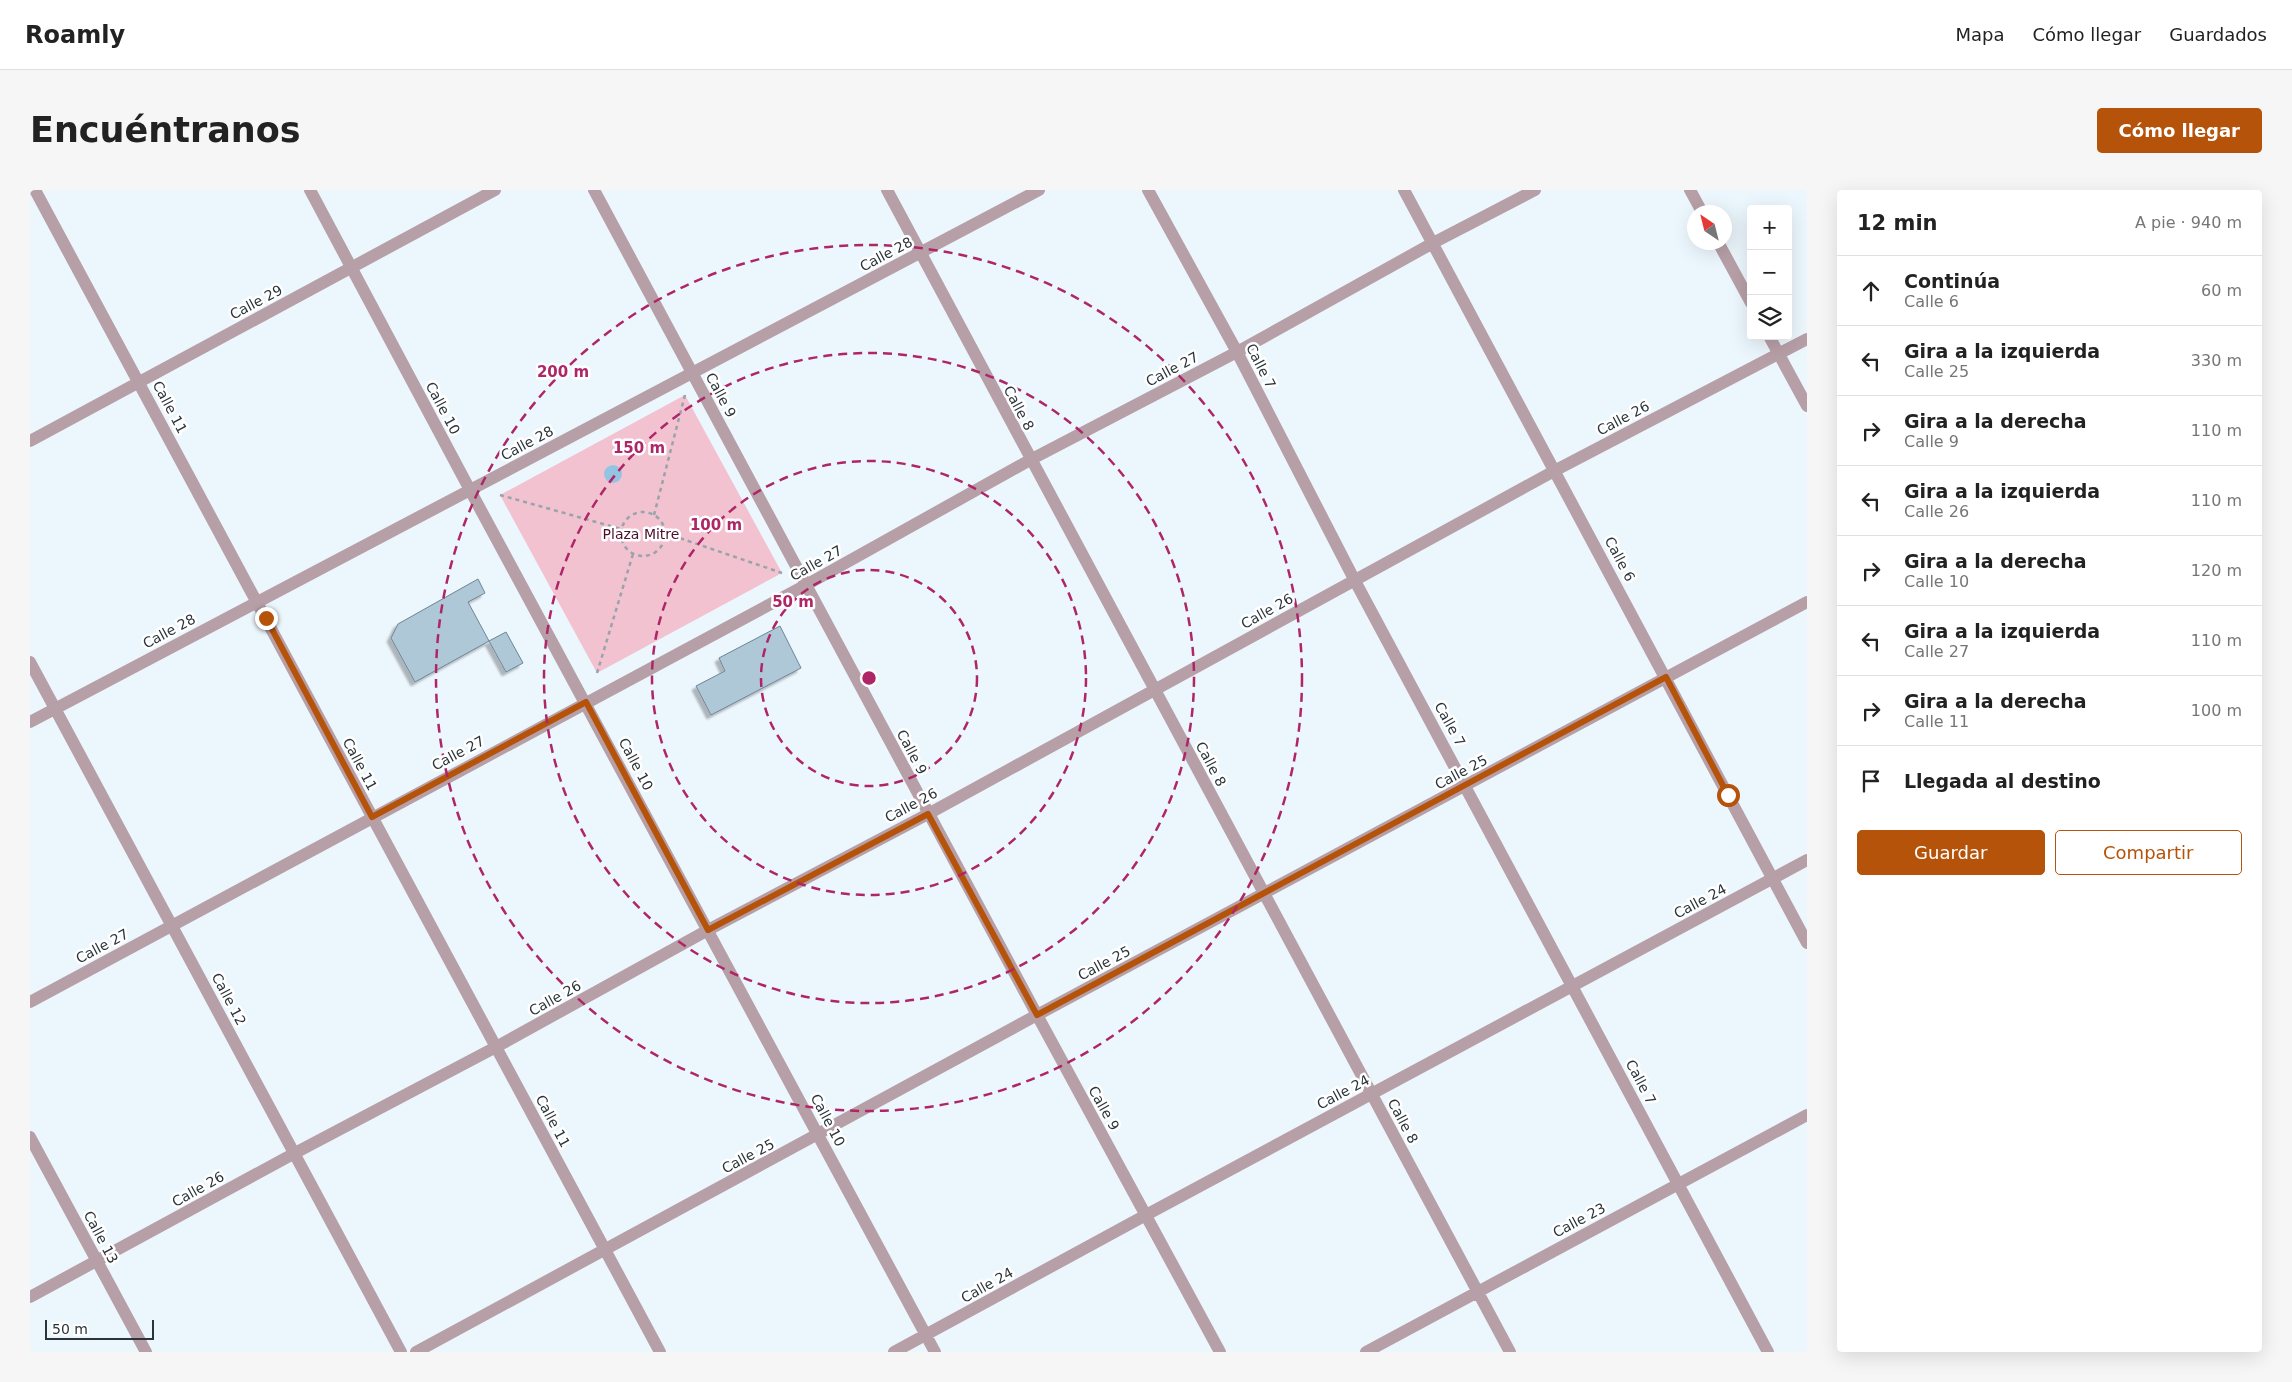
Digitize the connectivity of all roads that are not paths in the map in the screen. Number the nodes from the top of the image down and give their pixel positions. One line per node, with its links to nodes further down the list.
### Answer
1 (36, 190): 22 (street, Calle 11)
2 (310, 190): 15 (street, Calle 10)
3 (496, 190): 15 (street, Calle 29)
4 (594, 190): 21 (street, Calle 9)
5 (886, 190): 14 (street, Calle 8)
6 (1039, 190): 14 (street, Calle 28)
7 (1148, 190): 19 (street, Calle 7)
8 (1404, 190): 12 (street, Calle 6)
9 (1535, 190): 12 (street, Calle 27)
10 (1690, 190): 11 (street)
11 (1698, 205)
12 (1433, 243): 19 (street, Calle 27); 26 (street, Calle 6)
13 (1722, 250): 16 (street)
14 (920, 253): 21 (street, Calle 28); 25 (street, Calle 8)
15 (352, 268): 22 (street, Calle 29); 27 (street, Calle 10)
16 (1747, 296)
17 (1807, 339): 20 (street, Calle 26)
18 (1771, 340): 20 (street)
19 (1237, 352): 25 (street, Calle 27); 28 (street, Calle 7)
20 (1778, 354): 23 (street); 26 (street, Calle 26)
21 (692, 372): 27 (street, Calle 28); 29 (street, Calle 9)
22 (140, 382): 24 (street, Calle 29); 30 (street, Calle 11)
23 (1807, 406)
24 (30, 441)
25 (1030, 460): 29 (street, Calle 27); 34 (street, Calle 8)
26 (1556, 470): 28 (street, Calle 26); 33 (street, Calle 6)
27 (470, 490): 30 (street, Calle 28); 35 (street, Calle 10)
28 (1355, 581): 34 (street, Calle 26); 38 (street, Calle 7)
29 (806, 585): 35 (street, Calle 27); 39 (street, Calle 9)
30 (257, 602): 36 (street, Calle 28); 40 (street, Calle 11)
31 (1807, 602): 33 (street, Calle 25)
32 (30, 662): 36 (street, Calle 12)
33 (1666, 677): 38 (street, Calle 25); 42 (street, Calle 6)
34 (1154, 690): 39 (street, Calle 26); 43 (street, Calle 8)
35 (586, 702): 40 (street, Calle 27); 45 (street, Calle 10)
36 (55, 709): 37 (street, Calle 28); 44 (street, Calle 12)
37 (30, 722)
38 (1466, 786): 43 (street, Calle 25); 47 (street, Calle 7)
39 (928, 814): 45 (street, Calle 26); 49 (street, Calle 9)
40 (372, 817): 44 (street, Calle 27); 50 (street, Calle 11)
41 (1807, 860): 42 (street, Calle 24)
42 (1772, 879): 46 (street, Calle 6); 47 (street, Calle 24)
43 (1264, 894): 49 (street, Calle 25); 51 (street, Calle 8)
44 (173, 926): 48 (street, Calle 27); 55 (street, Calle 12)
45 (708, 930): 50 (street, Calle 26); 53 (street, Calle 10)
46 (1807, 943)
47 (1573, 986): 51 (street, Calle 24); 56 (street, Calle 7)
48 (30, 1002)
49 (1037, 1015): 53 (street, Calle 25); 57 (street, Calle 9)
50 (496, 1047): 55 (street, Calle 26); 58 (street, Calle 11)
51 (1371, 1093): 57 (street, Calle 24); 60 (street, Calle 8)
52 (1807, 1115): 56 (street, Calle 23)
53 (819, 1135): 58 (street, Calle 25); 62 (street, Calle 10)
54 (30, 1137): 59 (street, Calle 13)
55 (295, 1152): 59 (street, Calle 26); 64 (street, Calle 12)
56 (1678, 1184): 60 (street, Calle 23); 72 (street, Calle 7)
57 (1146, 1214): 62 (street, Calle 24); 69 (street, Calle 9)
58 (606, 1249): 65 (street, Calle 25); 66 (street, Calle 11)
59 (98, 1262): 61 (street, Calle 26); 63 (street, Calle 13)
60 (1478, 1292): 70 (street, Calle 23); 71 (street, Calle 8)
61 (30, 1298)
62 (926, 1335): 67 (street, Calle 24); 68 (street, Calle 10)
63 (146, 1352)
64 (401, 1352)
65 (416, 1352)
66 (660, 1352)
67 (894, 1352)
68 (935, 1352)
69 (1220, 1352)
70 (1366, 1352)
71 (1510, 1352)
72 (1768, 1352)

